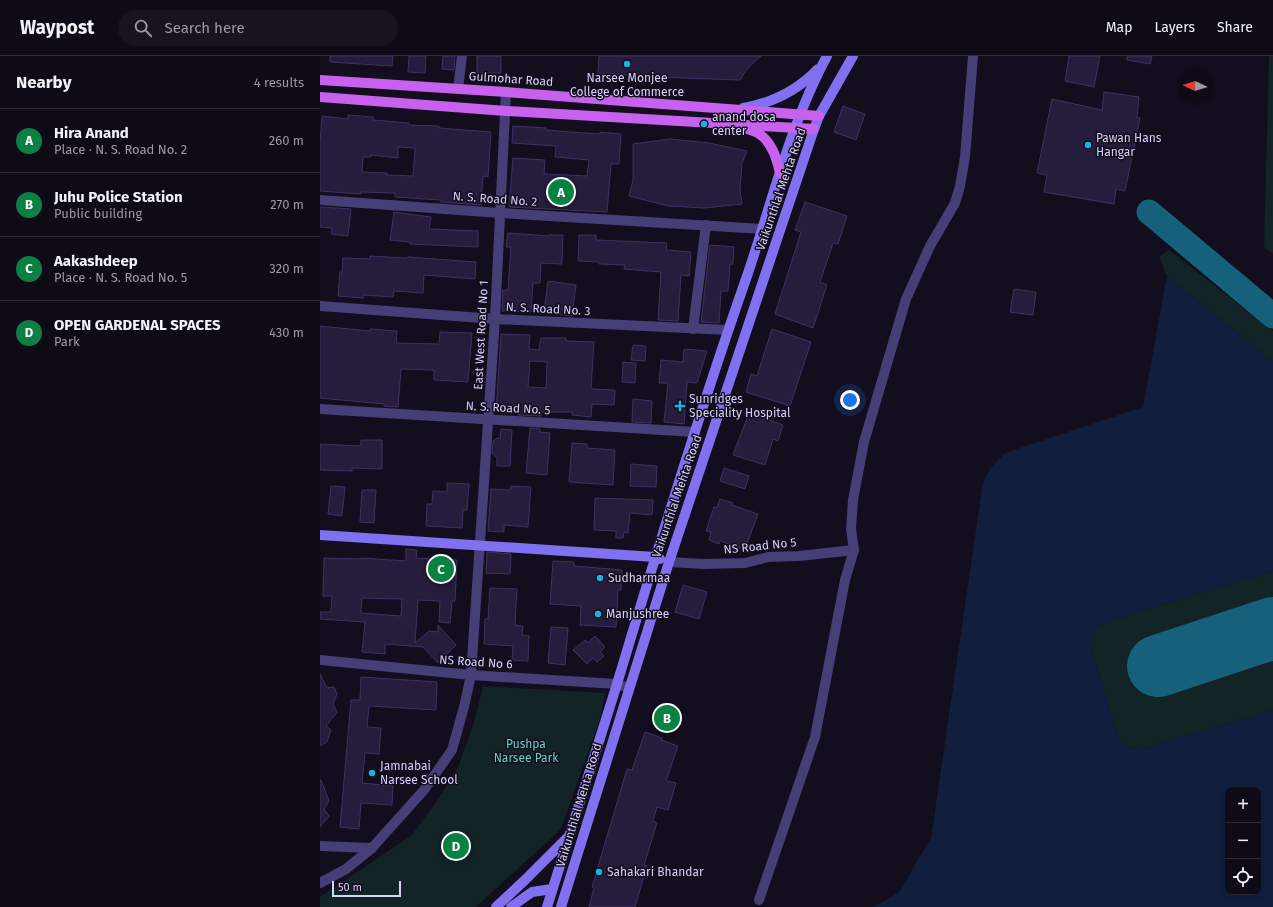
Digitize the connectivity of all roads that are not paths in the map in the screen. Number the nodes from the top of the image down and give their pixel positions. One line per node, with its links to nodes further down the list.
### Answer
1 (462, 56): 6 (street)
2 (853, 56): 14 (main road, Vaikunthlal Mehta Road)
3 (973, 56): 32 (street)
4 (825, 60): 10 (main road); 12 (main road, Vaikunthlal Mehta Road)
5 (320, 80): 6 (main road, Gulmohar Road)
6 (458, 89): 7 (main road, Gulmohar Road)
7 (506, 92): 9 (main road, Gulmohar Road); 11 (street, East West Road No 1)
8 (320, 97): 11 (main road)
9 (605, 99): 10 (main road, Gulmohar Road); 13 (main road)
10 (738, 110): 12 (main road, Gulmohar Road)
11 (506, 111): 13 (main road); 20 (street, East West Road No 1)
12 (800, 114): 14 (main road, Gulmohar Road); 16 (main road, Vaikunthlal Mehta Road)
13 (604, 116): 15 (main road)
14 (820, 116): 17 (main road, Vaikunthlal Mehta Road)
15 (736, 124): 16 (main road); 18 (main road)
16 (796, 128): 17 (main road); 18 (main road, Vaikunthlal Mehta Road)
17 (814, 129): 34 (main road, Vaikunthlal Mehta Road)
18 (780, 173): 22 (main road, Vaikunthlal Mehta Road)
19 (320, 200): 20 (street, N. S. Road No. 2)
20 (500, 213): 21 (street, N. S. Road No. 2); 24 (street, East West Road No 1)
21 (706, 225): 22 (street, N. S. Road No. 2); 25 (street)
22 (763, 229): 26 (main road, Vaikunthlal Mehta Road)
23 (320, 306): 24 (street, N. S. Road No. 3)
24 (495, 319): 25 (street, N. S. Road No. 3); 28 (street, East West Road No 1)
25 (693, 329): 26 (street, N. S. Road No. 3)
26 (728, 330): 29 (main road, Vaikunthlal Mehta Road)
27 (320, 409): 28 (street, N. S. Road No. 5)
28 (488, 420): 29 (street, N. S. Road No. 5); 31 (street, East West Road No 1)
29 (695, 432): 33 (main road, Vaikunthlal Mehta Road)
30 (320, 535): 31 (main road)
31 (480, 546): 33 (main road); 36 (street, East West Road No 1)
32 (854, 550): 34 (street, NS Road No 5); 46 (street)
33 (655, 557): 34 (main road); 37 (main road, Vaikunthlal Mehta Road)
34 (669, 562): 38 (main road, Vaikunthlal Mehta Road)
35 (320, 660): 36 (street, NS Road No 6)
36 (471, 675): 37 (street, NS Road No 6); 41 (street, East West Road No 1)
37 (617, 684): 38 (street, NS Road No 6); 39 (main road, Vaikunthlal Mehta Road)
38 (629, 688): 50 (main road, Vaikunthlal Mehta Road)
39 (570, 834): 42 (main road); 44 (main road, Vaikunthlal Mehta Road)
40 (320, 846): 41 (street)
41 (372, 848): 43 (street, East West Road No 1)
42 (525, 880): 45 (main road); 47 (main road)
43 (320, 883)
44 (552, 889): 45 (main road); 49 (main road, Vaikunthlal Mehta Road)
45 (532, 892): 48 (main road)
46 (759, 900)
47 (496, 907)
48 (511, 907)
49 (547, 907)
50 (561, 907)

